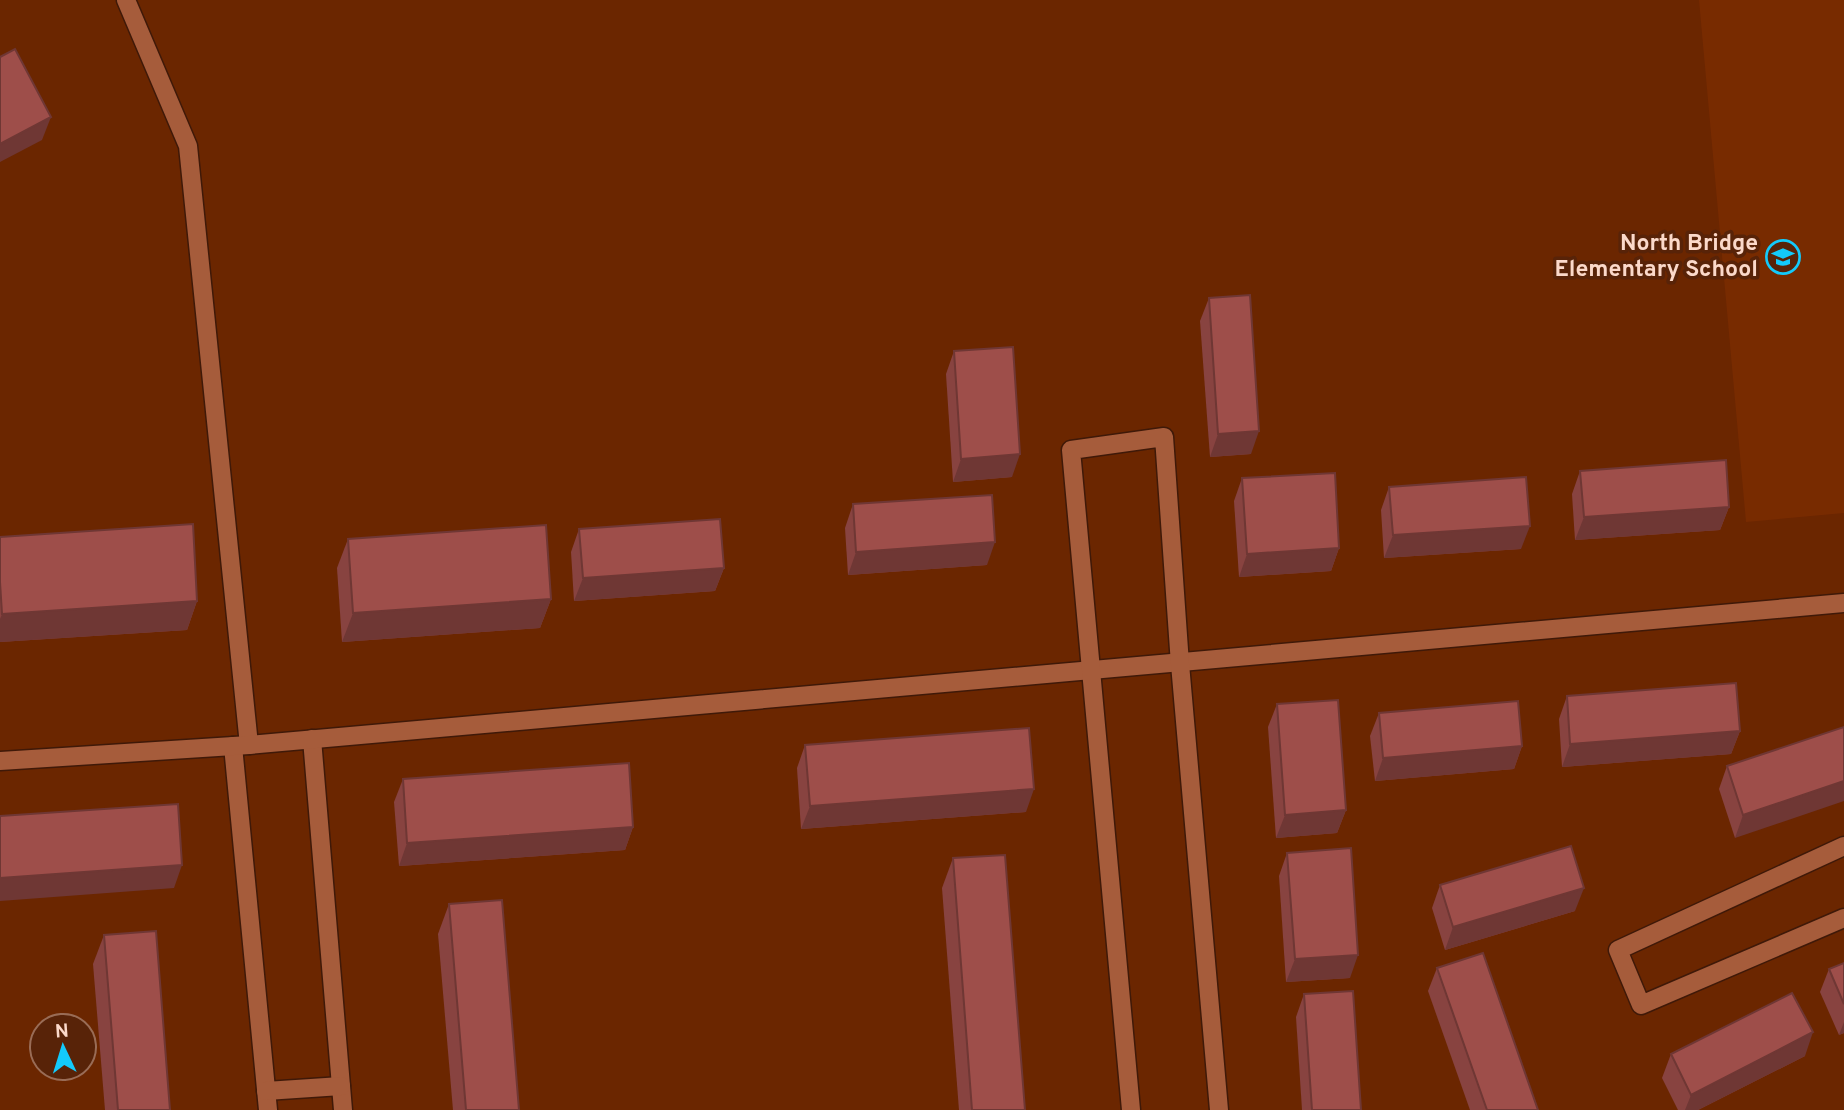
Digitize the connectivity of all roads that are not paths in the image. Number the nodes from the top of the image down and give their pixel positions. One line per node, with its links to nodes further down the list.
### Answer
1 (126, 0): 6 (street)
2 (1844, 603): 3 (street)
3 (1180, 664): 4 (street); 4 (street); 15 (street)
4 (1091, 671): 5 (street); 14 (street)
5 (312, 739): 6 (street); 10 (street)
6 (241, 745): 7 (street); 11 (street)
7 (0, 761)
8 (1844, 846): 9 (street)
9 (1844, 918)
10 (341, 1086): 11 (street); 13 (street)
11 (266, 1091): 12 (street)
12 (268, 1110)
13 (343, 1110)
14 (1131, 1110)
15 (1219, 1110)

